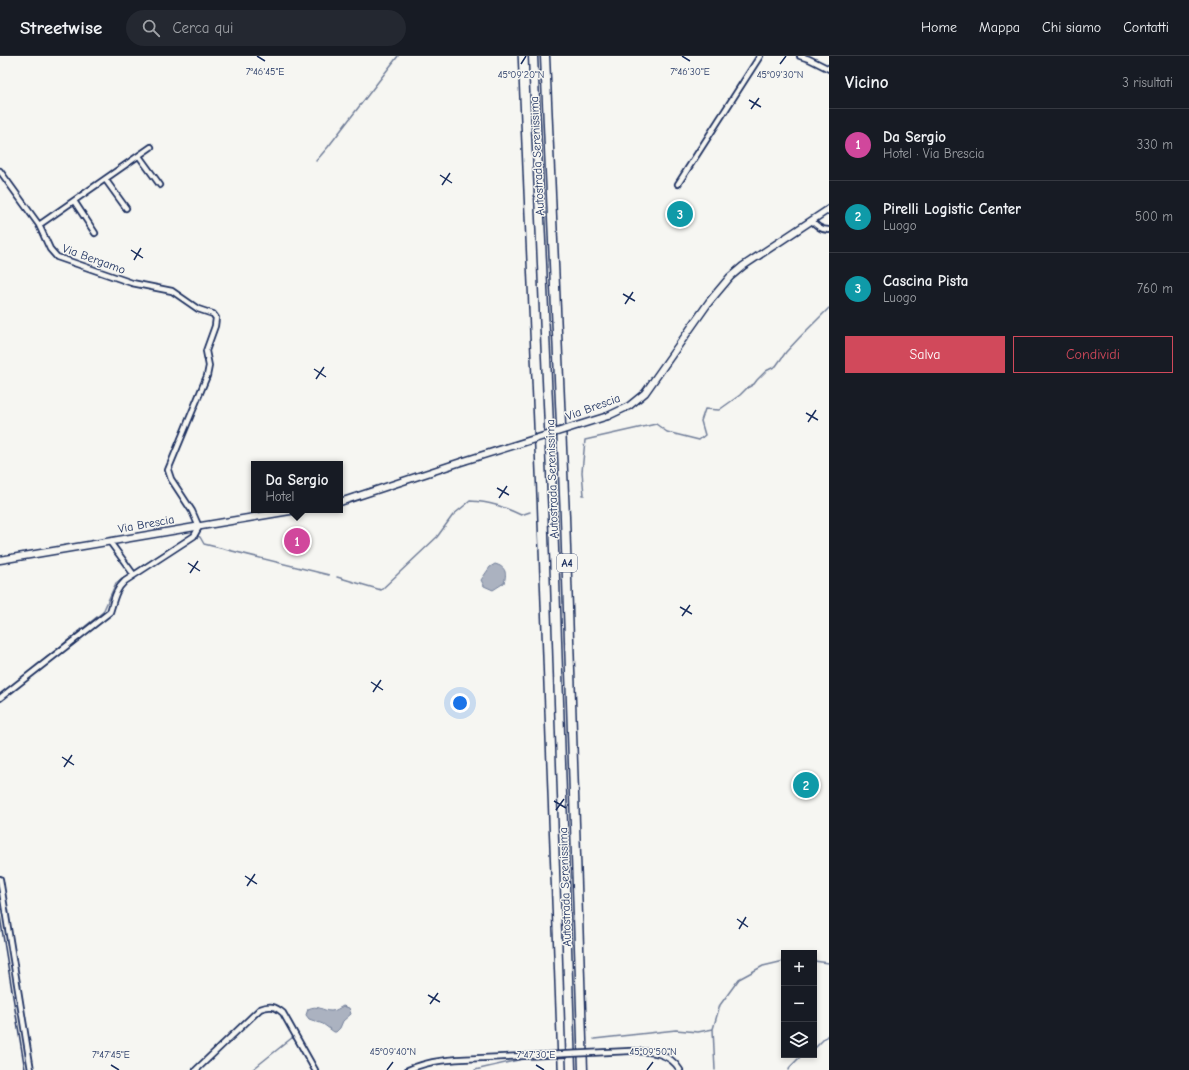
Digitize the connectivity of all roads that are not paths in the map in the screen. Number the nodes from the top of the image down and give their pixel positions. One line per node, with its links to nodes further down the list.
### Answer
1 (533, 56): 31 (highway, Autostrada Serenissima / A4)
2 (545, 56): 32 (highway, Autostrada Serenissima / A4)
3 (760, 56): 10 (street)
4 (800, 56): 5 (street)
5 (829, 69)
6 (151, 147): 7 (street)
7 (139, 156): 9 (street); 11 (street)
8 (0, 171): 16 (street, Via Bergamo)
9 (105, 179): 12 (street); 13 (street)
10 (678, 184)
11 (160, 186)
12 (74, 201): 16 (street); 18 (street)
13 (126, 208)
14 (829, 209): 15 (main road, Via Brescia)
15 (812, 221): 17 (street); 19 (main road, Via Brescia, bridge)
16 (39, 225): 21 (street, Via Bergamo)
17 (829, 230)
18 (95, 233)
19 (343, 501)
20 (278, 513): 21 (main road, Via Brescia)
21 (199, 526): 22 (main road, Via Brescia); 24 (street)
22 (110, 542): 23 (main road, Via Brescia); 24 (street)
23 (0, 560)
24 (134, 575): 25 (street)
25 (0, 698)
26 (0, 879): 27 (street)
27 (31, 1070)
28 (196, 1070): 29 (street)
29 (315, 1070)
30 (408, 1070): 33 (street, bridge)
31 (571, 1070)
32 (583, 1070)
33 (680, 1070)

